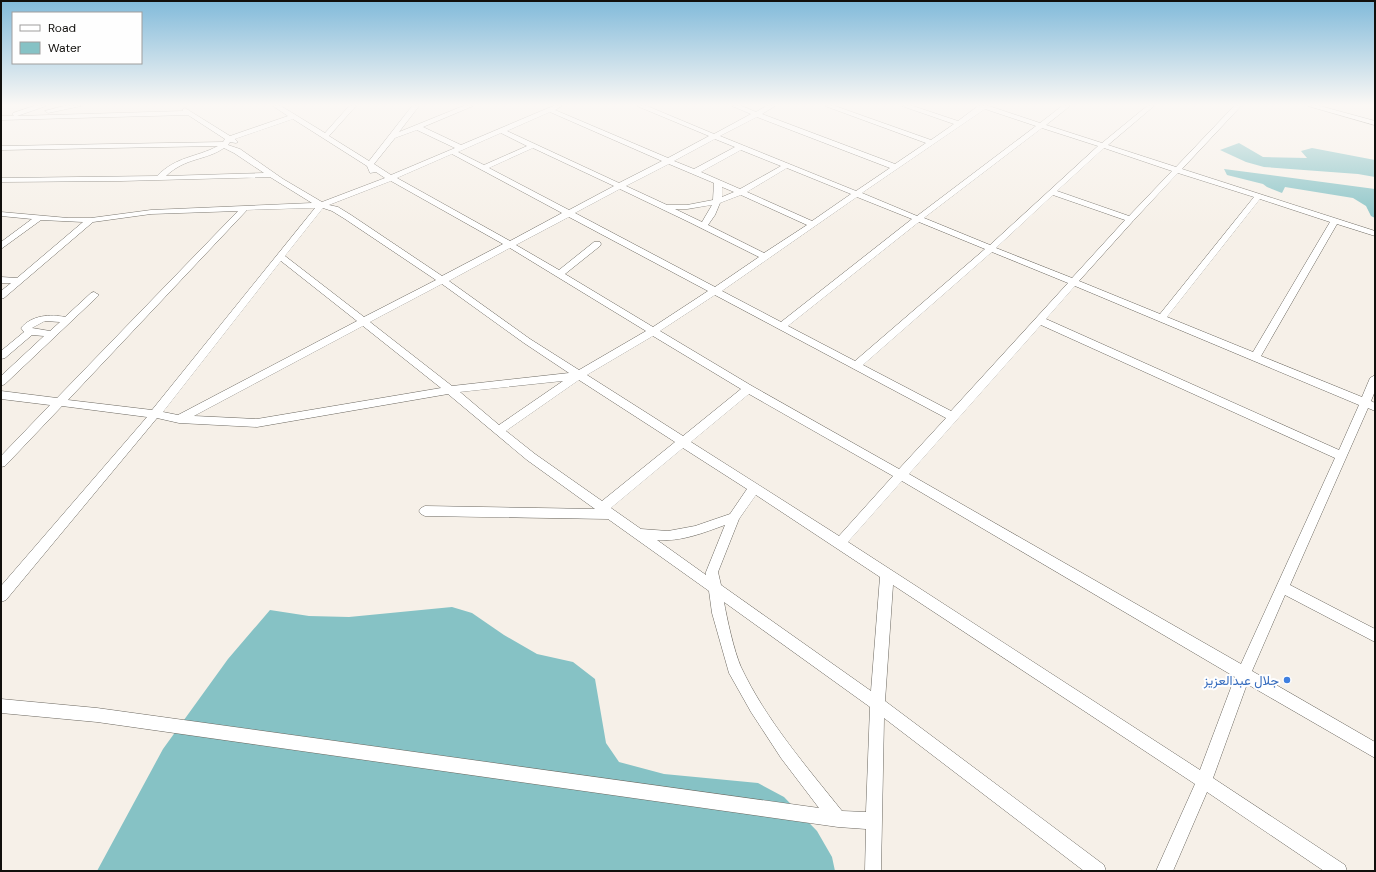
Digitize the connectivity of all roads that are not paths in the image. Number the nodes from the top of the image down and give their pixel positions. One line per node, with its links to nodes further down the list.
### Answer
1 (69, 147): 19 (street)
2 (216, 147): 30 (street)
3 (232, 147): 29 (street)
4 (342, 147): 23 (street)
5 (385, 147): 23 (street)
6 (458, 147): 20 (street)
7 (464, 147): 20 (street)
8 (530, 147): 25 (street)
9 (533, 147): 34 (street)
10 (635, 147): 22 (street)
11 (695, 147): 22 (street)
12 (741, 147): 24 (street); 28 (street)
13 (840, 147): 26 (street)
14 (927, 147): 26 (street)
15 (1014, 147): 47 (street)
16 (1101, 147): 37 (street)
17 (1104, 147): 27 (street)
18 (1199, 147): 27 (street)
19 (1, 148)
20 (461, 148): 21 (street)
21 (453, 152): 25 (street); 31 (street)
22 (668, 161): 28 (street); 34 (street)
23 (370, 165): 31 (street); 35 (street)
24 (788, 165): 36 (street); 38 (street)
25 (484, 168): 45 (street)
26 (895, 168): 38 (street)
27 (1176, 170): 39 (street); 48 (street)
28 (695, 172): 33 (street)
29 (272, 175): 30 (street); 41 (street)
30 (159, 178): 32 (street)
31 (391, 178): 35 (street); 55 (street)
32 (1, 180)
33 (718, 182): 36 (street); 40 (street)
34 (619, 187): 42 (street); 45 (street)
35 (355, 192): 41 (street)
36 (741, 192): 40 (street); 51 (street)
37 (1052, 192): 48 (street); 57 (street)
38 (857, 193): 47 (street); 51 (street)
39 (1259, 196): 50 (street); 68 (street)
40 (717, 202): 42 (street); 52 (street)
41 (321, 205): 43 (street); 58 (street); 62 (street)
42 (662, 206): 52 (street)
43 (245, 208): 49 (street); 85 (street)
44 (1, 214): 46 (street)
45 (568, 214): 55 (street); 65 (street)
46 (39, 218): 49 (street); 56 (street)
47 (918, 219): 57 (street); 72 (street)
48 (1130, 219): 64 (street)
49 (91, 220): 63 (street)
50 (1335, 221): 53 (street); 77 (street)
51 (812, 224): 59 (street)
52 (704, 225): 59 (street)
53 (1375, 234)
54 (598, 244): 60 (street)
55 (511, 245): 60 (street); 62 (street)
56 (1, 246)
57 (991, 248): 64 (street); 78 (street)
58 (280, 257): 71 (street); 87 (street)
59 (765, 257): 65 (street)
60 (558, 275): 74 (street)
61 (1, 280): 63 (street)
62 (442, 280): 71 (street); 79 (street)
63 (20, 281): 67 (street)
64 (1074, 282): 68 (street); 70 (street)
65 (715, 291): 72 (street); 74 (street)
66 (94, 295): 69 (street)
67 (1, 296)
68 (1162, 318): 77 (street)
69 (68, 320): 73 (street); 75 (street)
70 (1039, 320): 88 (street); 92 (street)
71 (362, 322): 83 (street); 89 (street)
72 (782, 326): 78 (street)
73 (30, 332): 75 (street); 76 (street)
74 (652, 332): 79 (street); 82 (street)
75 (53, 334): 81 (street)
76 (1, 356)
77 (1255, 356): 86 (street)
78 (856, 365): 88 (street)
79 (579, 375): 83 (street); 90 (street); 91 (street)
80 (1375, 378): 86 (street)
81 (1, 382)
82 (748, 389): 91 (street); 94 (street)
83 (450, 390): 89 (street); 90 (street)
84 (1, 395): 85 (street)
85 (59, 402): 87 (street); 93 (street)
86 (1370, 405): 92 (street)
87 (155, 414): 89 (street); 104 (street)
88 (953, 417): 94 (street)
89 (179, 419)
90 (498, 431): 97 (street)
91 (682, 442): 95 (street); 97 (street)
92 (1341, 456): 102 (street)
93 (1, 463)
94 (900, 476): 100 (street); 106 (street)
95 (754, 488): 98 (street); 100 (street)
96 (425, 511): 97 (street)
97 (606, 511): 99 (street)
98 (734, 517): 99 (street); 103 (street)
99 (639, 534): 103 (street)
100 (840, 543): 101 (street)
101 (886, 574): 107 (street); 110 (street)
102 (1282, 587): 105 (street); 106 (street)
103 (714, 588): 107 (street); 111 (street)
104 (1, 596)
105 (1375, 636)
106 (1244, 673): 109 (street); 110 (street)
107 (878, 704): 112 (street); 114 (street)
108 (1, 706): 111 (street)
109 (1375, 750)
110 (1204, 781): 115 (street); 116 (street)
111 (838, 819): 112 (street)
112 (874, 822): 113 (street)
113 (873, 871)
114 (1098, 871)
115 (1164, 871)
116 (1339, 871)

